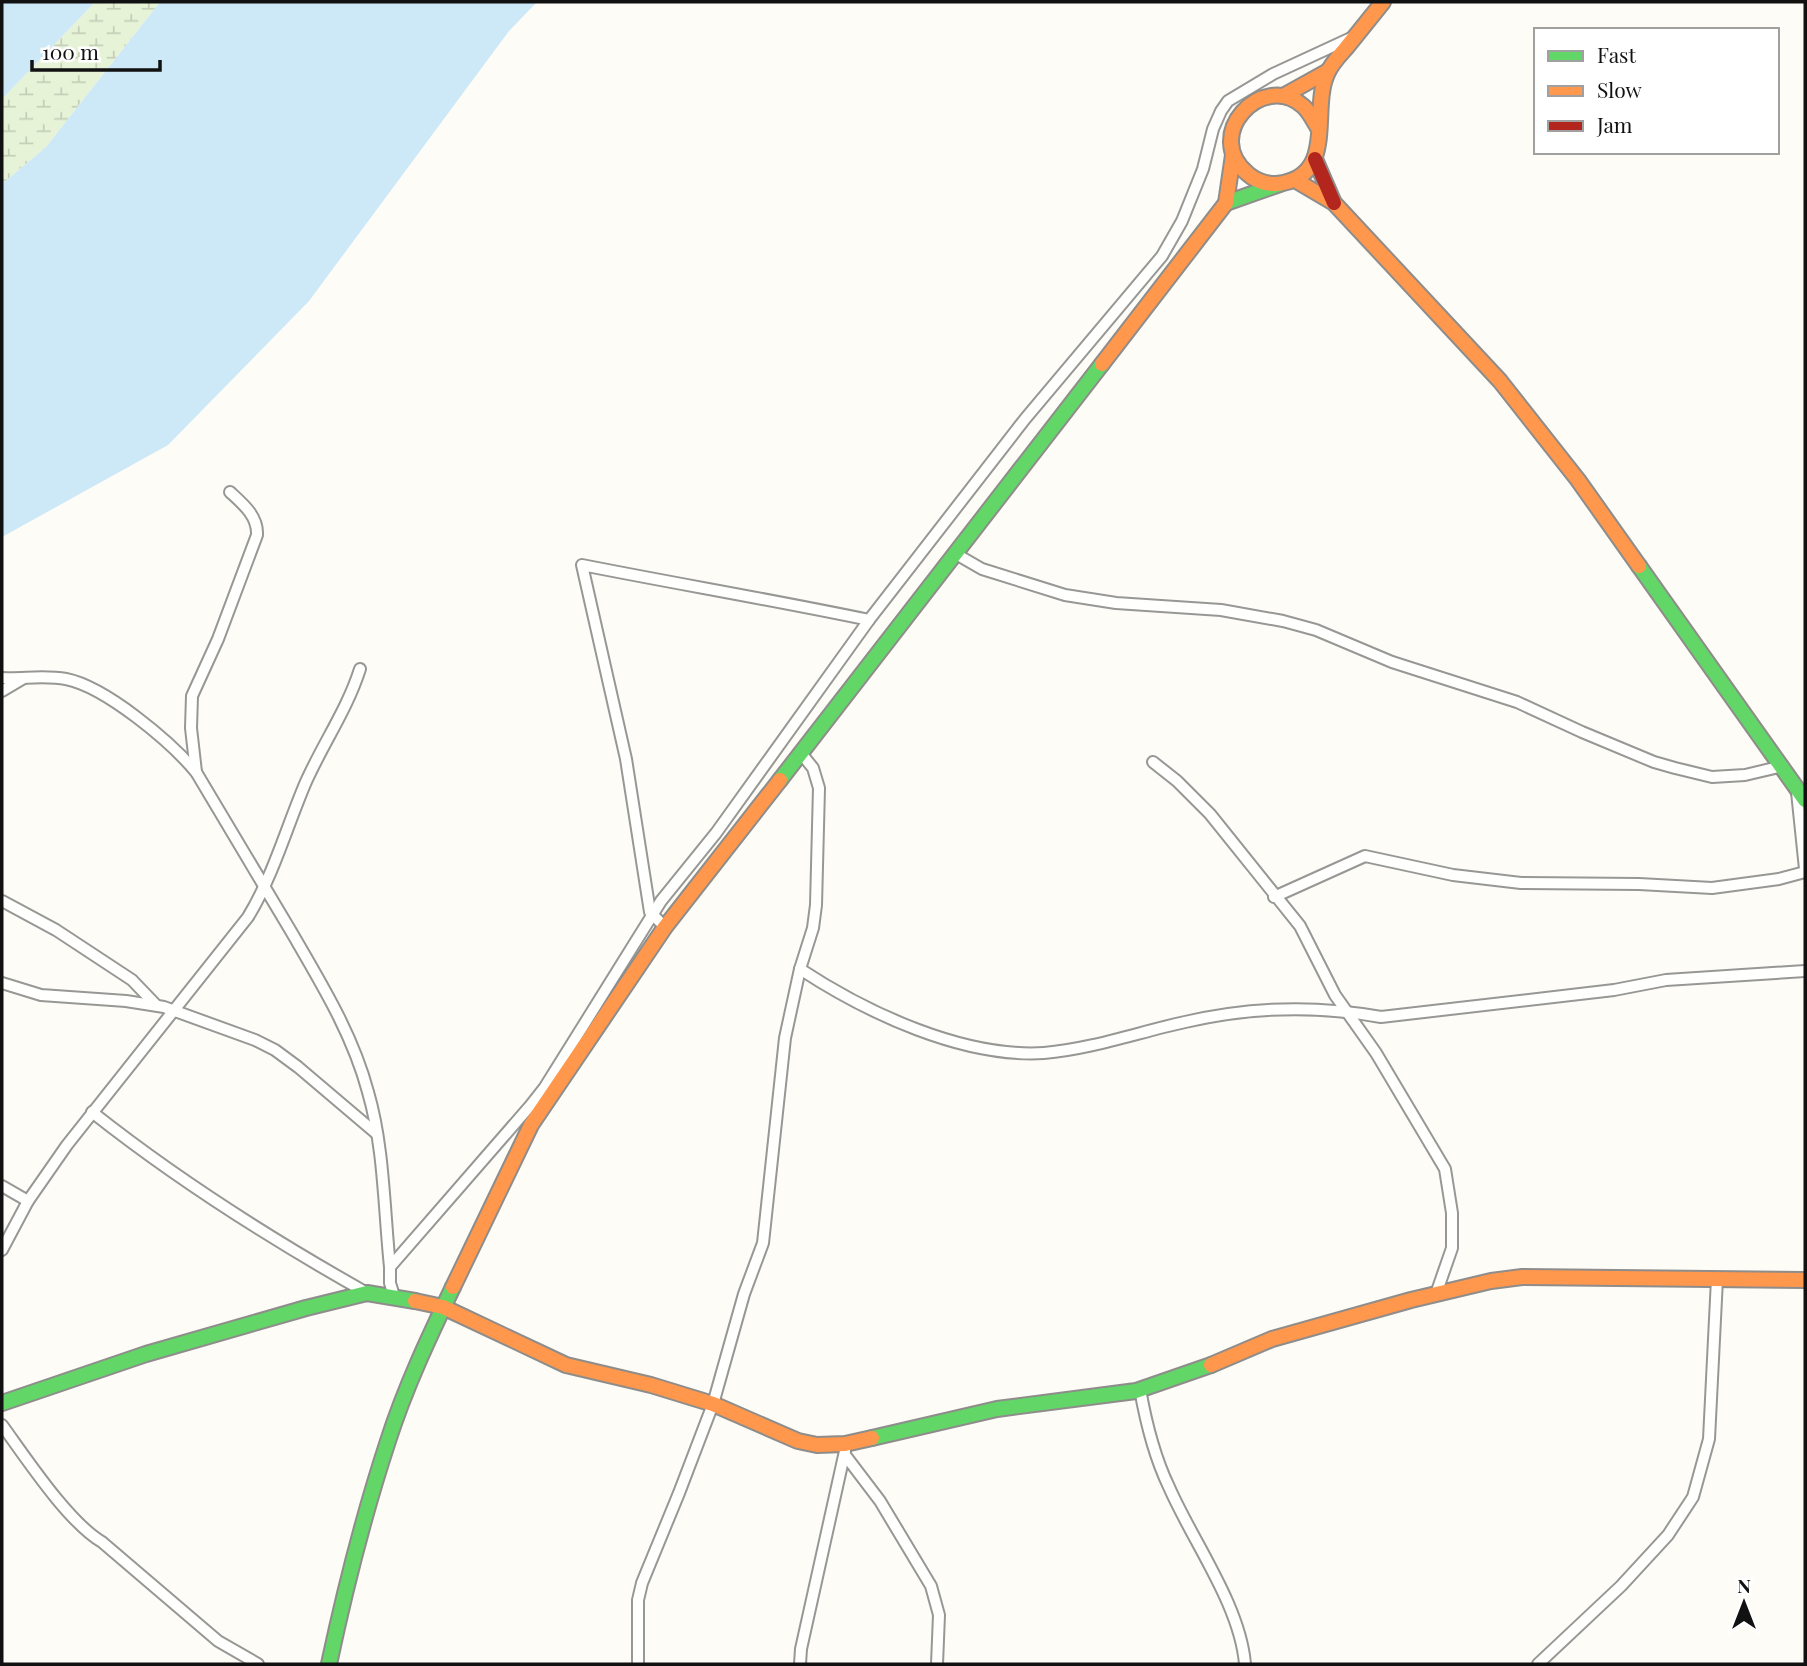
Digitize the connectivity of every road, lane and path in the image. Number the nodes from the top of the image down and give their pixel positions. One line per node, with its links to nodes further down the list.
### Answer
1 (1383, 2): 2 (street)
2 (1356, 36): 3 (street); 13 (street)
3 (1328, 71): 4 (street); 5 (street)
4 (1283, 96): 5 (street); 6 (street)
5 (1318, 128): 7 (street)
6 (1233, 155): 8 (street); 9 (street)
7 (1315, 159): 8 (street); 10 (street)
8 (1287, 182): 9 (street); 10 (street)
9 (1226, 203): 12 (street)
10 (1334, 203): 20 (street)
11 (230, 492): 21 (street)
12 (956, 554): 18 (street); 20 (street)
13 (869, 620): 28 (street); 28 (street)
14 (360, 669): 25 (street)
15 (25, 677): 16 (street); 17 (street); 21 (street)
16 (2, 678)
17 (2, 691)
18 (800, 752): 29 (street); 30 (street)
19 (1153, 762): 26 (street)
20 (1783, 766): 22 (street)
21 (196, 772): 25 (street)
22 (1796, 786): 23 (street); 24 (street)
23 (1805, 800)
24 (1805, 870): 26 (street)
25 (264, 886): 34 (street); 37 (street)
26 (1274, 897): 35 (street)
27 (2, 901): 33 (street)
28 (651, 916): 29 (street); 41 (street)
29 (665, 927): 47 (street)
30 (800, 970): 35 (street); 50 (street)
31 (1805, 971): 35 (street)
32 (2, 983): 33 (street)
33 (156, 1005): 34 (street)
34 (173, 1009): 36 (street); 37 (street)
35 (1344, 1010): 45 (street)
36 (92, 1112): 39 (street); 44 (street)
37 (377, 1134): 41 (street)
38 (2, 1186): 39 (street)
39 (28, 1201): 40 (street)
40 (2, 1250)
41 (390, 1267): 46 (street)
42 (1717, 1279): 43 (street); 45 (street); 59 (street)
43 (1805, 1280)
44 (367, 1293): 46 (street); 49 (street)
45 (1436, 1294): 48 (street)
46 (394, 1296): 47 (street)
47 (443, 1307): 50 (street); 54 (street)
48 (1140, 1389): 52 (street); 58 (street)
49 (2, 1403)
50 (713, 1404): 52 (street); 55 (street)
51 (2, 1424): 53 (street)
52 (845, 1449): 56 (street); 57 (street)
53 (258, 1664)
54 (329, 1664)
55 (638, 1664)
56 (800, 1664)
57 (937, 1664)
58 (1245, 1664)
59 (1538, 1664)

